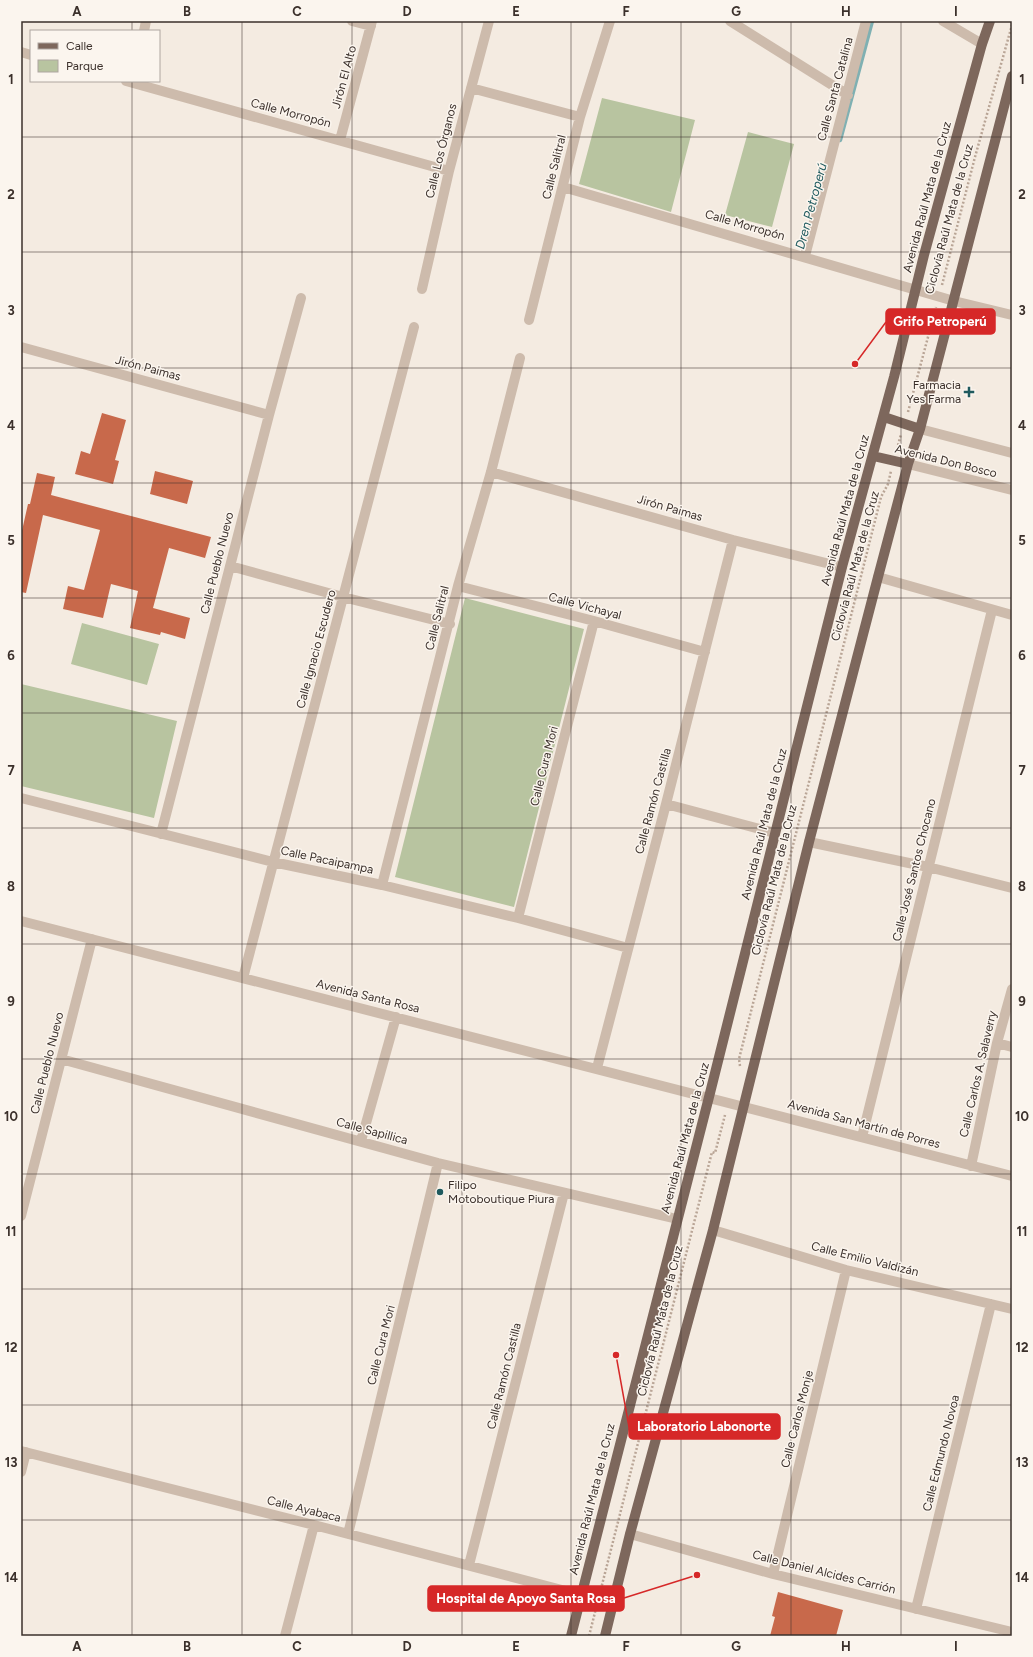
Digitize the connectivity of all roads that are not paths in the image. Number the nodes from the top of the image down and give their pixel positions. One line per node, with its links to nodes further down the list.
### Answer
1 (352, 21): 8 (street)
2 (488, 21): 12 (street, Calle Los Órganos)
3 (610, 21): 14 (street, Calle Salitral)
4 (730, 21): 13 (street)
5 (866, 21): 13 (street, Calle Santa Catalina)
6 (943, 21): 9 (street)
7 (990, 21): 9 (main road, Avenida Raúl Mata de la Cruz)
8 (372, 24): 15 (street, Jirón El Alto)
9 (982, 44): 20 (main road, Avenida Raúl Mata de la Cruz)
10 (1012, 76): 22 (main road)
11 (131, 82): 15 (street, Calle Morropón)
12 (471, 88): 14 (street); 16 (street, Calle Los Órganos)
13 (848, 95): 18 (street, Calle Santa Catalina)
14 (580, 117): 17 (street, Calle Salitral)
15 (340, 140): 16 (street, Calle Morropón)
16 (449, 171): 19 (street, Calle Los Órganos)
17 (563, 187): 18 (street, Calle Morropón); 24 (street, Calle Salitral)
18 (805, 256): 20 (street, Calle Morropón)
19 (422, 289)
20 (917, 290): 22 (street, Calle Morropón); 29 (main road, Avenida Raúl Mata de la Cruz)
21 (301, 298): 28 (street, Calle Pueblo Nuevo)
22 (954, 301): 23 (street, Calle Morropón); 30 (main road)
23 (1012, 315)
24 (529, 320)
25 (414, 327): 41 (street, Calle Ignacio Escudero)
26 (21, 347): 28 (street, Jirón Paimas)
27 (520, 358): 34 (street, Calle Salitral)
28 (269, 415): 37 (street, Calle Pueblo Nuevo)
29 (884, 417): 30 (main road, Avenida Don Bosco); 32 (main road, Avenida Raúl Mata de la Cruz)
30 (920, 429): 31 (street, Avenida Don Bosco); 33 (main road)
31 (1012, 453)
32 (873, 456): 33 (main road, Avenida Don Bosco); 38 (main road, Avenida Raúl Mata de la Cruz)
33 (908, 464): 35 (street, Avenida Don Bosco); 39 (main road)
34 (491, 472): 36 (street, Jirón Paimas); 40 (street, Calle Salitral)
35 (1012, 490)
36 (733, 540): 38 (street, Jirón Paimas); 46 (street, Calle Ramón Castilla)
37 (230, 566): 41 (street); 50 (street, Calle Pueblo Nuevo)
38 (842, 567): 49 (main road, Avenida Raúl Mata de la Cruz)
39 (878, 577): 42 (street); 51 (main road)
40 (458, 586): 44 (street, Calle Vichayal); 45 (street, Calle Salitral)
41 (343, 597): 45 (street); 52 (street, Calle Ignacio Escudero)
42 (992, 610): 43 (street); 53 (street, Calle José Santos Chocano)
43 (1012, 615)
44 (594, 621): 46 (street, Calle Vichayal); 56 (street, Calle Cura Mori)
45 (450, 624): 54 (street, Calle Salitral)
46 (705, 652): 48 (street, Calle Ramón Castilla)
47 (21, 798): 50 (street, Calle Pacaipampa)
48 (666, 804): 49 (street); 59 (street, Calle Ramón Castilla)
49 (775, 833): 67 (main road, Avenida Raúl Mata de la Cruz)
50 (161, 834): 52 (street, Calle Pacaipampa)
51 (809, 842): 53 (street); 68 (main road)
52 (273, 862): 54 (street, Calle Pacaipampa); 60 (street, Calle Ignacio Escudero)
53 (928, 867): 55 (street); 69 (street, Calle José Santos Chocano)
54 (382, 885): 56 (street, Calle Pacaipampa)
55 (1012, 888)
56 (518, 918): 59 (street, Calle Pacaipampa)
57 (21, 921): 58 (street, Avenida Santa Rosa)
58 (92, 939): 60 (street, Avenida Santa Rosa); 65 (street, Calle Pueblo Nuevo)
59 (628, 948): 66 (street, Calle Ramón Castilla)
60 (243, 978): 62 (street, Avenida Santa Rosa)
61 (1012, 989): 63 (street, Calle Carlos A. Salaverry)
62 (396, 1017): 66 (street, Avenida Santa Rosa); 70 (street)
63 (997, 1043): 64 (street); 72 (street, Calle Carlos A. Salaverry)
64 (1012, 1047)
65 (61, 1059): 70 (street, Calle Sapillica); 75 (street, Calle Pueblo Nuevo)
66 (596, 1068): 67 (street, Avenida Santa Rosa)
67 (709, 1097): 68 (street, Avenida San Martín de Porres); 77 (main road, Avenida Raúl Mata de la Cruz)
68 (743, 1106): 69 (street, Avenida San Martín de Porres); 78 (main road)
69 (862, 1137): 72 (street, Avenida San Martín de Porres)
70 (361, 1141): 71 (street, Calle Sapillica)
71 (438, 1162): 74 (street, Calle Sapillica); 85 (street, Calle Cura Mori)
72 (971, 1166): 73 (street, Avenida San Martín de Porres)
73 (1012, 1176)
74 (564, 1193): 77 (street, Calle Sapillica); 87 (street, Calle Ramón Castilla)
75 (23, 1197): 76 (street, Calle Pueblo Nuevo)
76 (21, 1216)
77 (677, 1219): 89 (main road, Avenida Raúl Mata de la Cruz)
78 (713, 1230): 79 (street, Calle Emilio Valdizán); 86 (main road)
79 (846, 1270): 80 (street, Calle Emilio Valdizán); 88 (street, Calle Carlos Monje)
80 (991, 1304): 81 (street, Calle Emilio Valdizán); 90 (street, Calle Edmundo Novoa)
81 (1012, 1309)
82 (24, 1451): 83 (street); 84 (street, Calle Ayabaca)
83 (21, 1472)
84 (314, 1524): 85 (street, Calle Ayabaca); 92 (street)
85 (348, 1534): 87 (street, Calle Ayabaca)
86 (630, 1534): 88 (street, Calle Daniel Alcides Carrión); 94 (main road)
87 (469, 1566): 89 (street, Calle Ayabaca)
88 (773, 1574): 90 (street, Calle Daniel Alcides Carrión)
89 (580, 1595): 93 (main road, Avenida Raúl Mata de la Cruz)
90 (916, 1609): 91 (street, Calle Daniel Alcides Carrión)
91 (1012, 1632)
92 (285, 1636)
93 (570, 1636)
94 (605, 1636)

